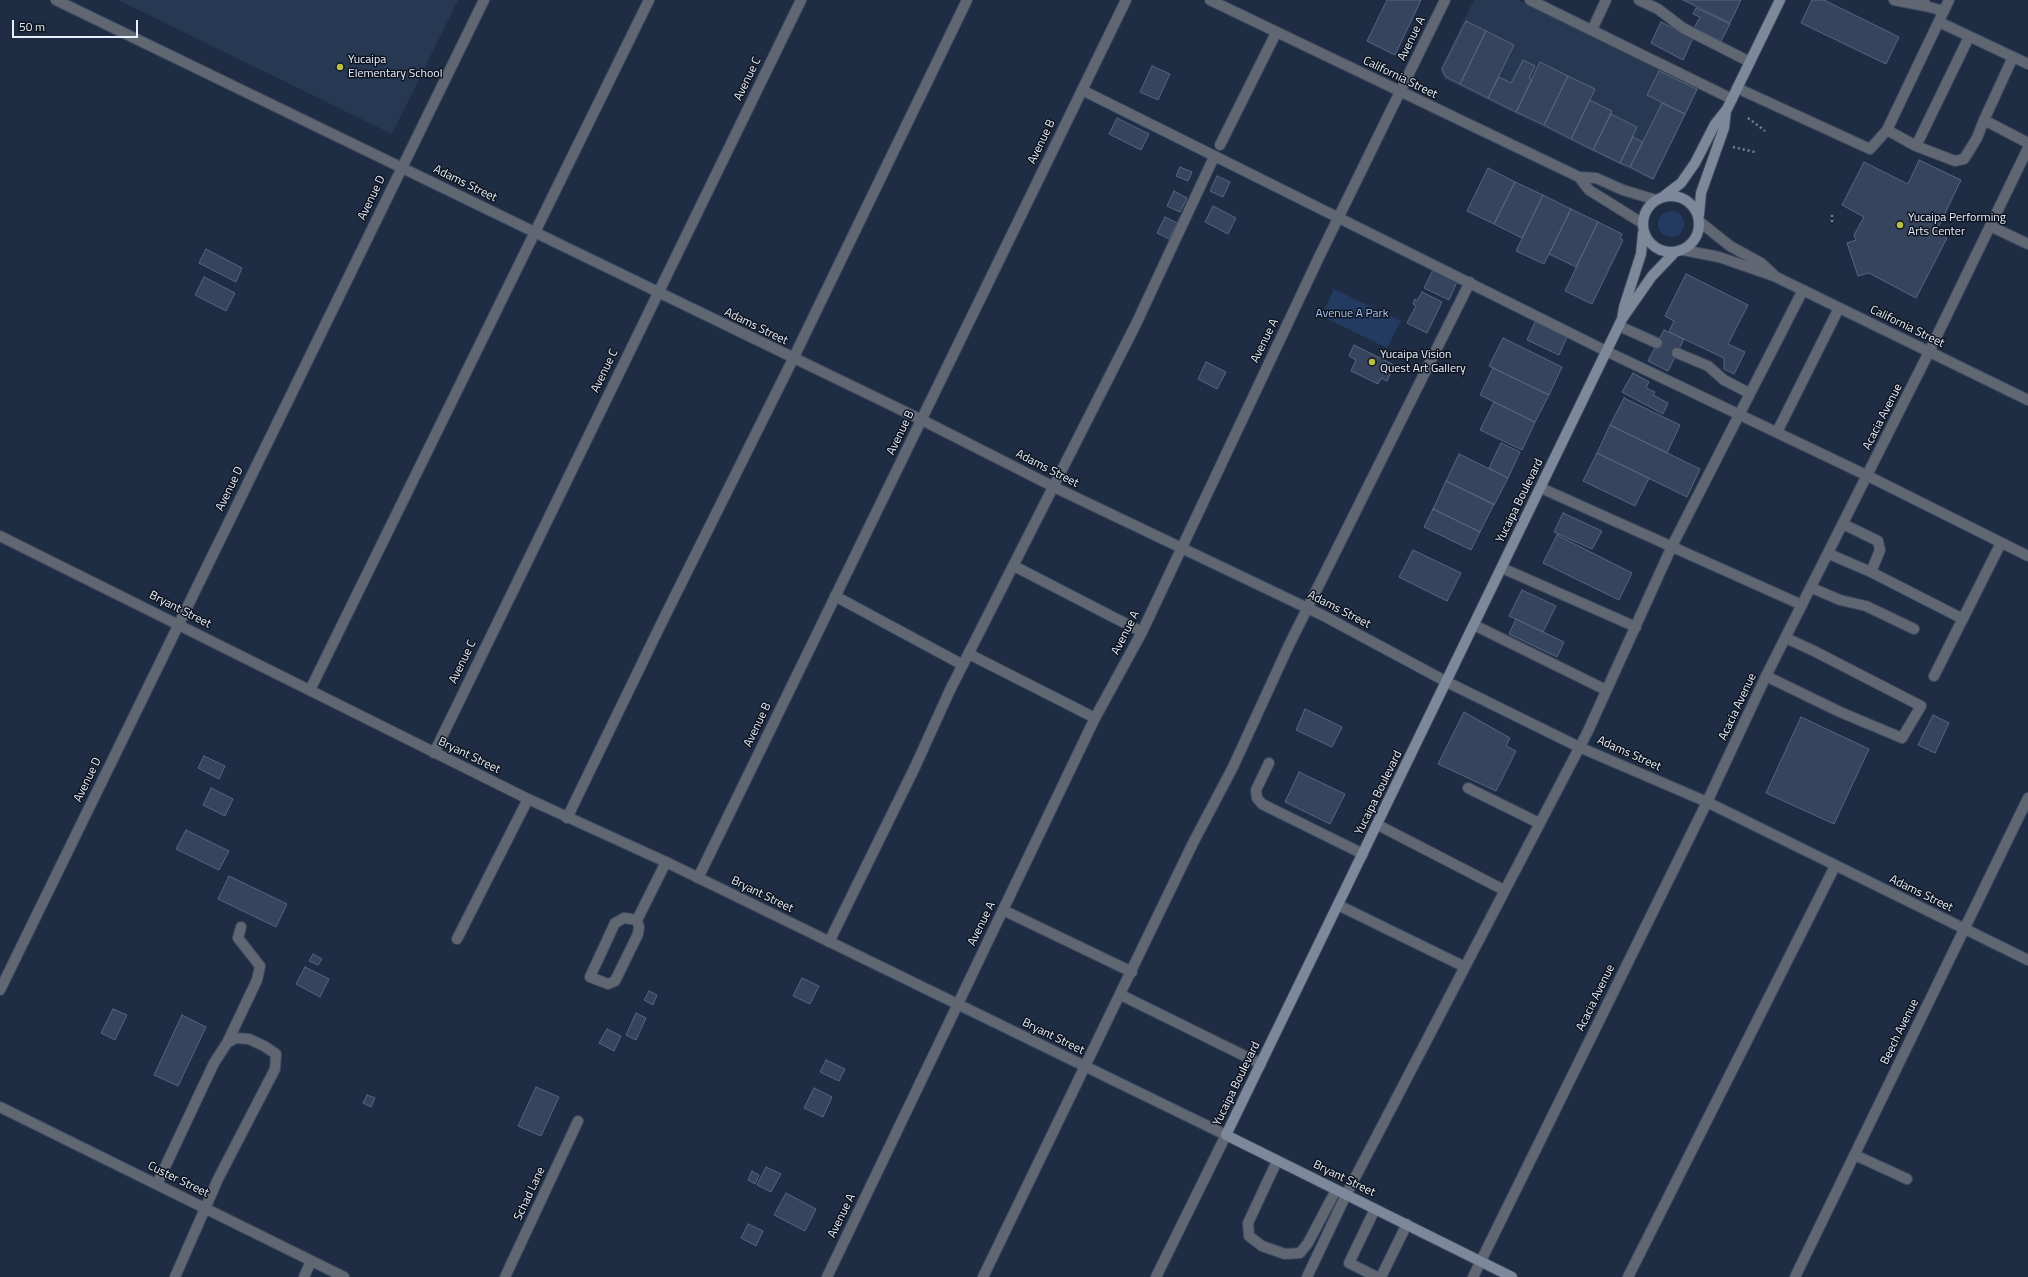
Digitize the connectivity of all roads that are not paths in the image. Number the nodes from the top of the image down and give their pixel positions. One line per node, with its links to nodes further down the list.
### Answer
1 (56, 0): 36 (street, Adams Street)
2 (484, 0): 36 (street, Avenue D)
3 (649, 0): 43 (street)
4 (801, 0): 49 (street, Avenue C)
5 (967, 0): 56 (street)
6 (1126, 0): 25 (street, Avenue B)
7 (1210, 0): 19 (street, California Street)
8 (1445, 0): 26 (street, Avenue A)
9 (1530, 0): 18 (street)
10 (1606, 0): 18 (street)
11 (1639, 0): 22 (street)
12 (1780, 0): 22 (main road)
13 (1894, 0): 15 (street)
14 (1949, 0): 16 (street)
15 (1925, 3): 16 (street)
16 (1944, 11): 17 (street)
17 (1938, 22): 20 (street); 30 (street)
18 (1592, 30): 27 (street)
19 (1276, 33): 26 (street, California Street); 32 (street)
20 (1970, 36): 21 (street); 33 (street)
21 (2013, 57): 23 (street); 29 (street)
22 (1750, 62): 24 (main road)
23 (2028, 64)
24 (1737, 88): 27 (main road); 30 (street)
25 (1082, 90): 35 (street); 60 (street, Avenue B)
26 (1400, 92): 37 (street, California Street); 39 (street, Avenue A)
27 (1732, 99): 28 (main road)
28 (1727, 109): 38 (main road); 40 (main road)
29 (1984, 120): 31 (street); 33 (street)
30 (1887, 130): 33 (street)
31 (2028, 143)
32 (1220, 145)
33 (1916, 146)
34 (2028, 148): 41 (street, Acacia Avenue)
35 (1214, 156): 39 (street); 63 (street)
36 (402, 168): 43 (street, Adams Street); 80 (street, Avenue D)
37 (1579, 177): 38 (street, California Street); 42 (street, California Street)
38 (1660, 198): 40 (main road); 42 (main road)
39 (1339, 217): 47 (street); 69 (street, Avenue A)
40 (1699, 220): 45 (main road); 46 (street, California Street)
41 (1990, 226): 44 (street); 54 (street, Acacia Avenue)
42 (1643, 228): 45 (main road); 51 (main road, Yucaipa Boulevard)
43 (535, 232): 49 (street, Adams Street); 91 (street)
44 (2028, 244)
45 (1679, 251): 46 (street, California Street); 51 (main road, Yucaipa Boulevard)
46 (1774, 276): 48 (street, California Street)
47 (1470, 282): 53 (street); 78 (street)
48 (1803, 290): 50 (street, California Street); 57 (street)
49 (658, 293): 56 (street, Adams Street); 95 (street, Avenue C)
50 (1839, 308): 54 (street, California Street); 61 (street)
51 (1621, 322): 52 (street); 53 (main road, Yucaipa Boulevard)
52 (1657, 343)
53 (1608, 352): 59 (street); 64 (main road, Yucaipa Boulevard)
54 (1929, 352): 58 (street, California Street); 62 (street, Acacia Avenue)
55 (1677, 353): 57 (street)
56 (793, 359): 60 (street, Adams Street); 101 (street)
57 (1749, 394): 59 (street)
58 (2028, 400)
59 (1740, 414): 61 (street); 68 (street)
60 (922, 420): 63 (street, Adams Street); 76 (street, Avenue B)
61 (1777, 432): 62 (street)
62 (1868, 476): 65 (street, Acacia Avenue); 67 (street)
63 (1054, 487): 69 (street, Adams Street); 72 (street)
64 (1541, 488): 68 (street); 73 (main road, Yucaipa Boulevard)
65 (1843, 524): 70 (street, Acacia Avenue); 74 (street)
66 (0, 536): 80 (street, Bryant Street)
67 (2001, 543): 71 (street); 79 (street)
68 (1672, 546): 77 (street); 82 (street)
69 (1180, 548): 78 (street, Adams Street); 84 (street, Avenue A)
70 (1829, 554): 74 (street); 75 (street, Acacia Avenue)
71 (2028, 556)
72 (1014, 566): 84 (street); 86 (street)
73 (1502, 568): 81 (main road, Yucaipa Boulevard); 82 (street)
74 (1871, 572): 79 (street)
75 (1812, 588): 77 (street, Acacia Avenue); 83 (street)
76 (836, 596): 87 (street); 107 (street, Avenue B)
77 (1802, 604): 85 (street, Acacia Avenue)
78 (1308, 609): 90 (street, Adams Street); 118 (street)
79 (1963, 619): 89 (street)
80 (178, 624): 91 (street, Bryant Street); 119 (street, Avenue D)
81 (1474, 625): 90 (main road, Yucaipa Boulevard); 92 (street)
82 (1636, 627): 92 (street)
83 (1914, 629)
84 (1142, 632): 93 (street, Avenue A)
85 (1786, 638): 88 (street, Acacia Avenue); 88 (street)
86 (969, 654): 87 (street); 93 (street)
87 (963, 665): 115 (street)
88 (1766, 676): 100 (street, Acacia Avenue)
89 (1934, 676)
90 (1447, 682): 94 (street, Adams Street); 103 (main road, Yucaipa Boulevard)
91 (310, 690): 95 (street, Bryant Street)
92 (1606, 690): 94 (street)
93 (1095, 718): 110 (street, Avenue A)
94 (1579, 747): 100 (street, Adams Street); 102 (street)
95 (434, 753): 99 (street, Bryant Street)
96 (1269, 763): 104 (street)
97 (1468, 788): 102 (street)
98 (2028, 798): 113 (street, Beech Avenue)
99 (528, 799): 101 (street, Bryant Street); 114 (street)
100 (1707, 802): 106 (street, Adams Street); 138 (street, Acacia Avenue)
101 (567, 818): 105 (street, Bryant Street)
102 (1539, 823): 108 (street)
103 (1378, 825): 104 (main road, Yucaipa Boulevard); 108 (street)
104 (1363, 854): 109 (main road, Yucaipa Boulevard)
105 (666, 862): 107 (street, Bryant Street); 111 (street)
106 (1835, 866): 113 (street, Adams Street); 151 (street)
107 (698, 878): 115 (street, Bryant Street)
108 (1504, 890): 117 (street)
109 (1338, 905): 117 (street); 123 (main road, Yucaipa Boulevard)
110 (1003, 910): 118 (street); 121 (street, Avenue A)
111 (636, 920): 111 (street)
112 (241, 927): 122 (street)
113 (1963, 929): 116 (street, Adams Street); 128 (street, Beech Avenue)
114 (457, 939)
115 (829, 942): 121 (street, Bryant Street)
116 (2028, 960)
117 (1465, 967): 133 (street)
118 (1132, 972): 120 (street)
119 (0, 990)
120 (1121, 995): 123 (street); 124 (street)
121 (957, 1005): 124 (street, Bryant Street); 143 (street, Avenue A)
122 (227, 1043): 131 (street); 134 (street)
123 (1261, 1064): 127 (main road, Yucaipa Boulevard)
124 (1086, 1068): 127 (street, Bryant Street); 144 (street)
125 (0, 1107): 131 (street, Custer Street)
126 (578, 1121): 142 (street, Schad Lane)
127 (1226, 1135): 129 (main road, Bryant Street); 145 (street, Yucaipa Boulevard)
128 (1855, 1155): 130 (street); 152 (street, Beech Avenue)
129 (1277, 1160): 132 (main road, Bryant Street); 132 (street)
130 (1907, 1179)
131 (157, 1184): 134 (street, Custer Street)
132 (1336, 1190): 133 (main road, Bryant Street)
133 (1346, 1195): 135 (main road, Bryant Street); 146 (street)
134 (205, 1208): 137 (street, Custer Street); 139 (street)
135 (1375, 1209): 136 (main road, Bryant Street); 147 (street)
136 (1407, 1224): 138 (main road, Bryant Street); 148 (street)
137 (311, 1261): 140 (street); 141 (street, Custer Street)
138 (1480, 1261): 149 (street, Acacia Avenue); 150 (main road, Bryant Street)
139 (175, 1277)
140 (304, 1277)
141 (344, 1277)
142 (505, 1277)
143 (827, 1277)
144 (983, 1277)
145 (1156, 1277)
146 (1307, 1277)
147 (1377, 1277)
148 (1381, 1277)
149 (1473, 1277)
150 (1512, 1277)
151 (1628, 1277)
152 (1795, 1277)

